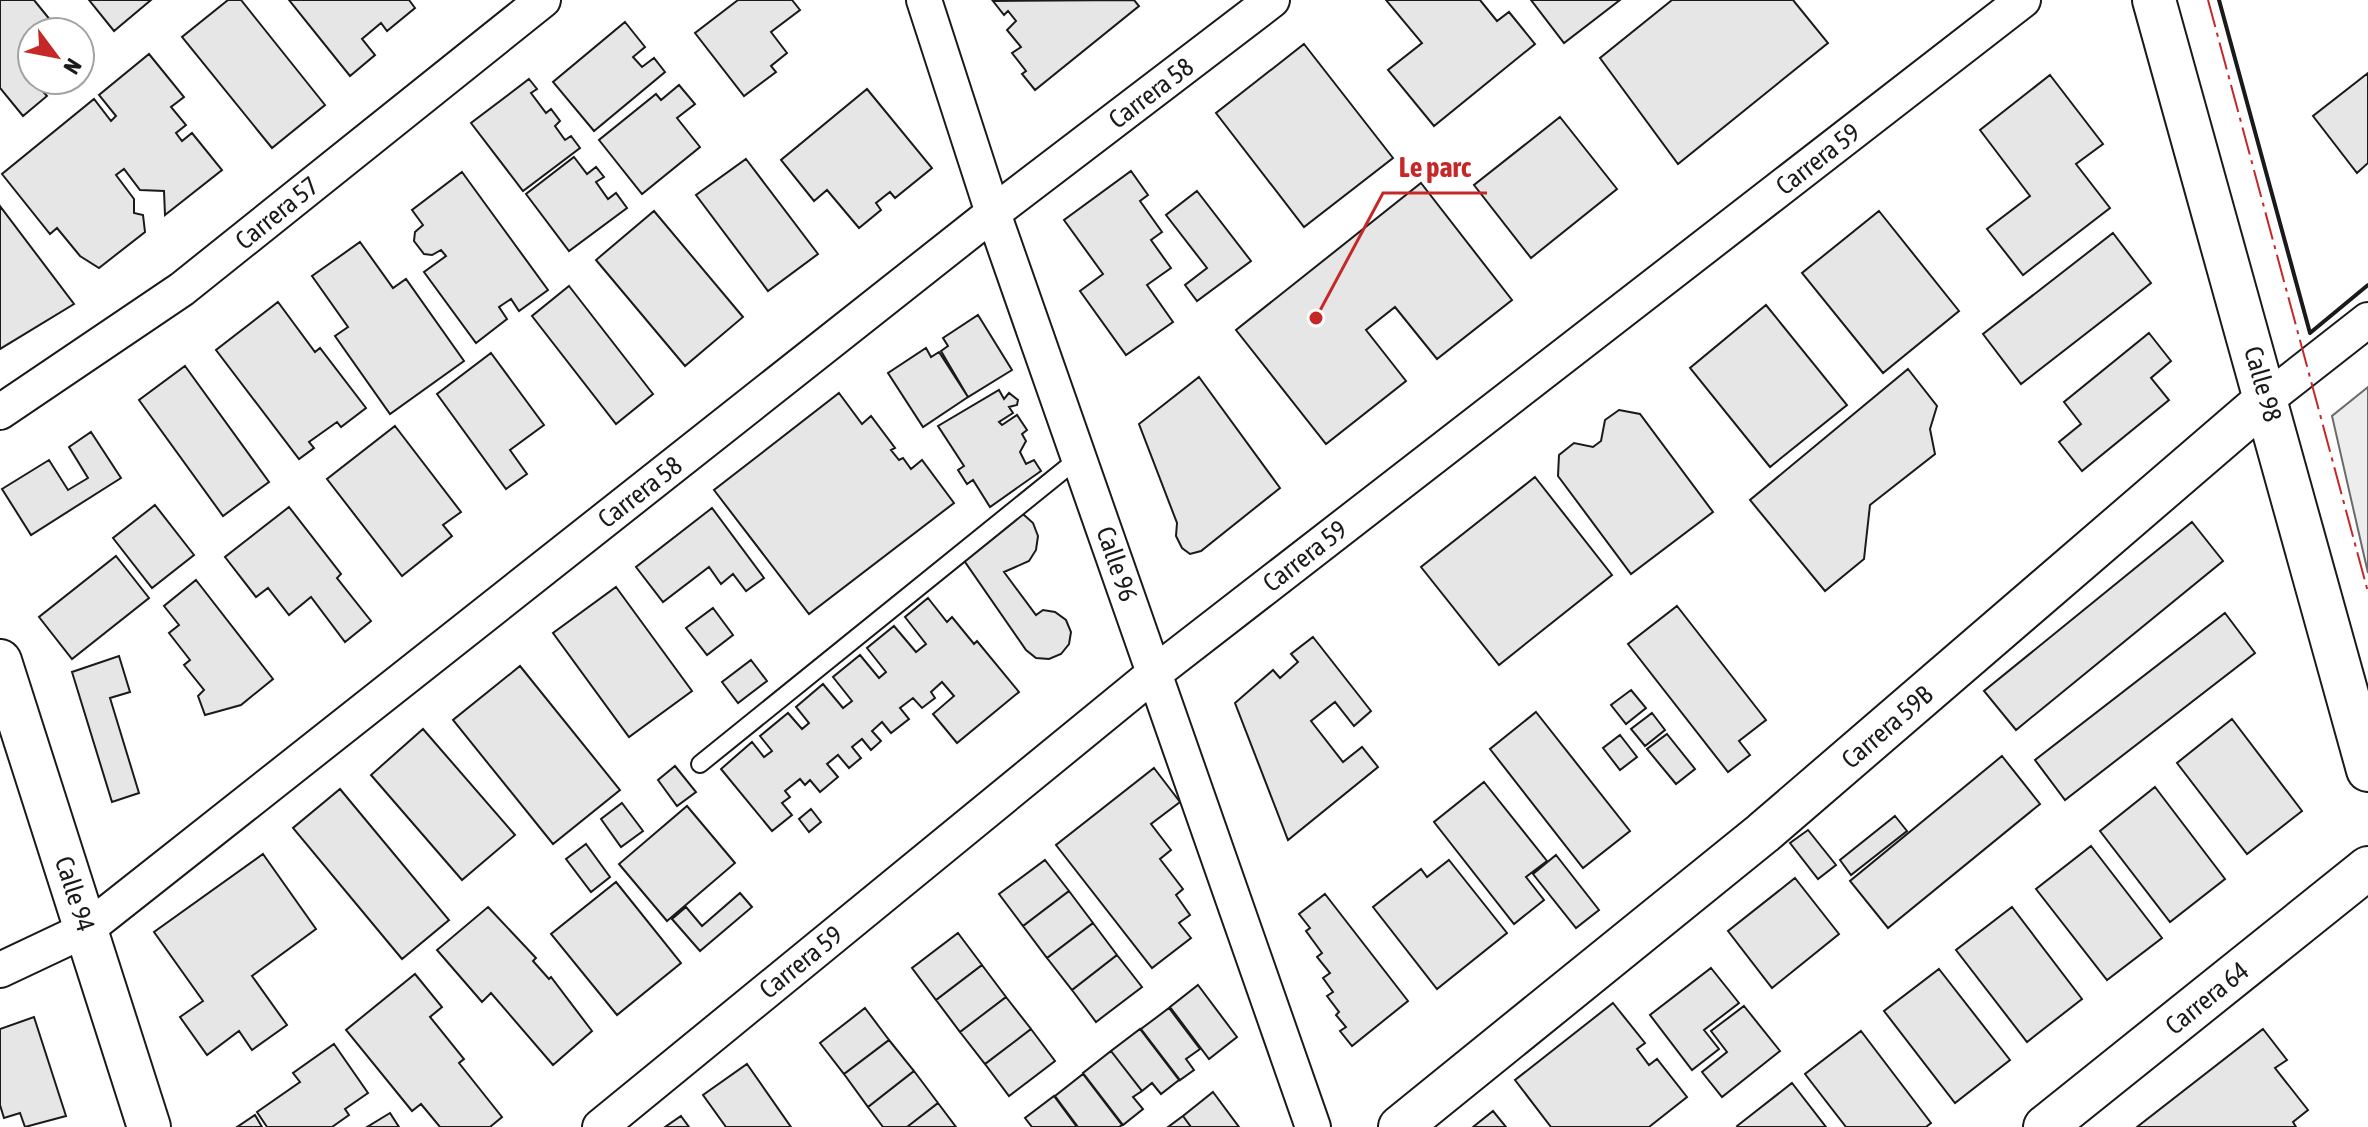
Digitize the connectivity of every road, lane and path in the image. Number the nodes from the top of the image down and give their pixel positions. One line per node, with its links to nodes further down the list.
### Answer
1 (543, 0): 9 (street, Carrera 57)
2 (924, 0): 6 (street, Calle 96)
3 (1272, 0): 6 (street, Carrera 58)
4 (2023, 0): 12 (street, Carrera 59)
5 (2154, 0): 8 (street, Calle 98)
6 (993, 213): 10 (street, Calle 96); 16 (street, Carrera 58)
7 (2368, 320): 8 (street, Carrera 59B)
8 (2267, 399): 14 (street, Calle 98); 21 (street, Carrera 59B)
9 (0, 412)
10 (1080, 457): 12 (street, Calle 96); 13 (lane)
11 (0, 661): 16 (street, Calle 94)
12 (1156, 672): 19 (street, Carrera 59); 20 (street, Calle 96)
13 (700, 764)
14 (2368, 770)
15 (2368, 868): 22 (street, Carrera 64)
16 (87, 929): 17 (street, Carrera 58); 18 (street, Calle 94)
17 (0, 970)
18 (149, 1127)
19 (600, 1127)
20 (1313, 1127)
21 (1400, 1127)
22 (2045, 1127)

